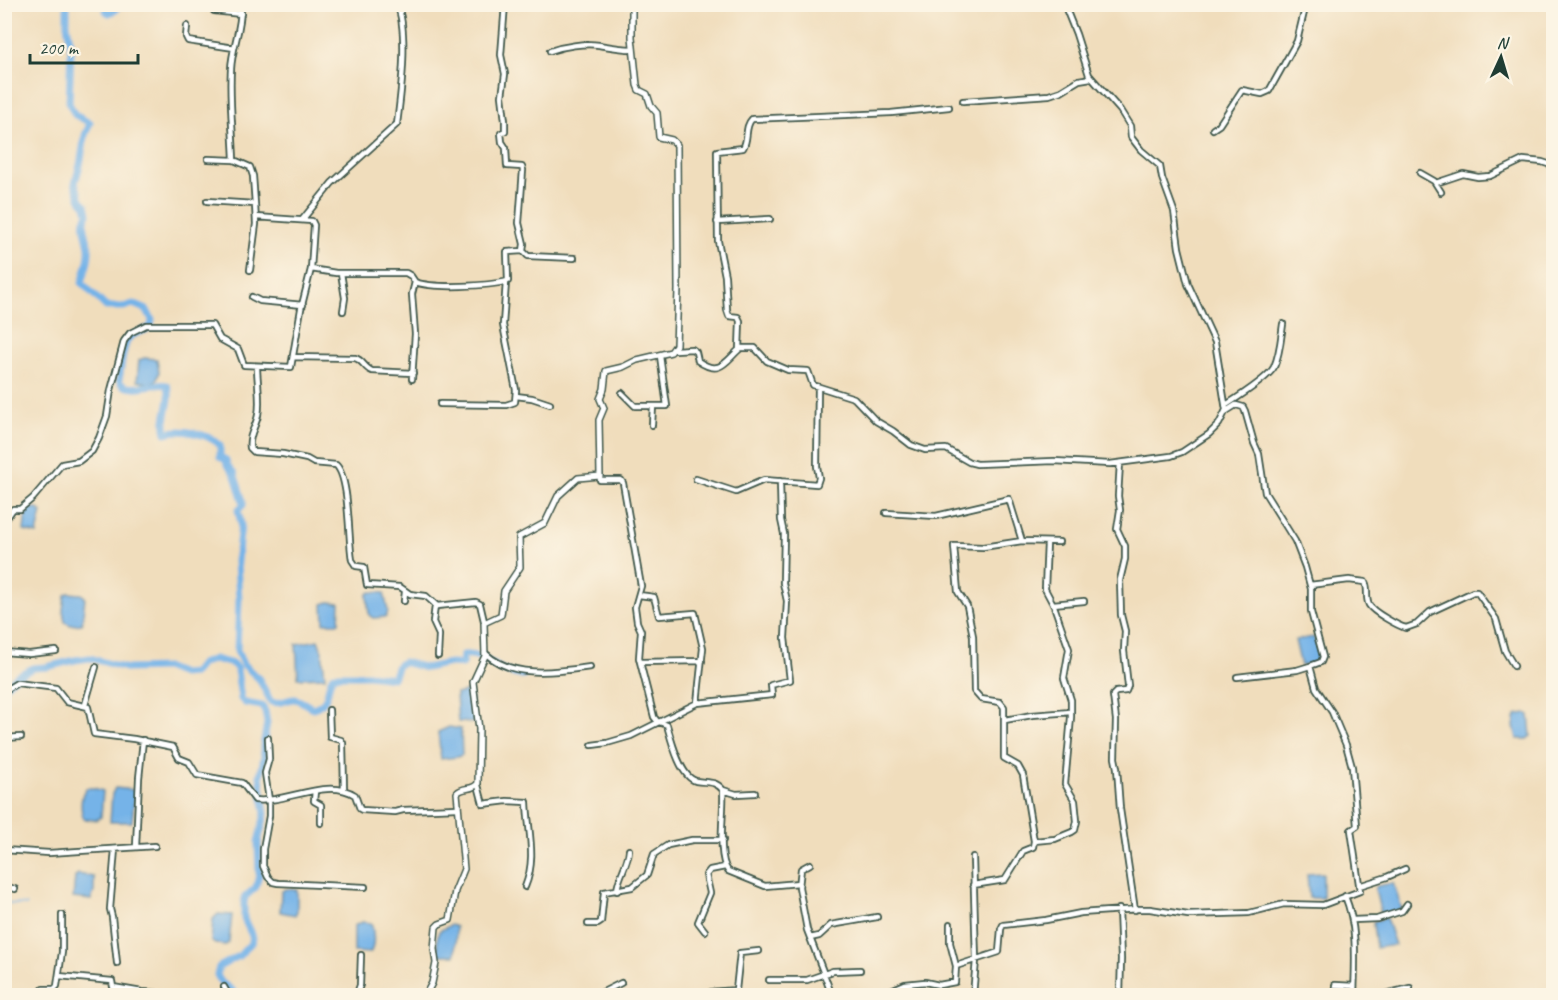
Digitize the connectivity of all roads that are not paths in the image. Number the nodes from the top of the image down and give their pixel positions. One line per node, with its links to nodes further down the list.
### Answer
1 (241, 4): 8 (street)
2 (397, 4): 27 (street)
3 (505, 4): 29 (street)
4 (632, 4): 11 (street)
5 (1064, 4): 13 (street)
6 (1306, 4): 16 (street)
7 (214, 11): 8 (street)
8 (241, 14): 10 (street)
9 (187, 26): 10 (street)
10 (234, 48): 18 (street)
11 (633, 48): 12 (street); 40 (street)
12 (550, 51)
13 (1091, 78): 14 (street); 50 (street)
14 (963, 101)
15 (949, 107): 28 (street)
16 (1213, 129)
17 (208, 159): 18 (street)
18 (234, 160): 24 (street)
19 (1554, 166): 21 (street)
20 (1420, 172): 21 (street)
21 (1436, 183): 22 (street)
22 (1441, 192)
23 (207, 201): 24 (street)
24 (255, 204): 25 (street)
25 (256, 217): 27 (street); 32 (street)
26 (770, 219): 28 (street)
27 (302, 220): 31 (street)
28 (717, 222): 41 (street)
29 (524, 251): 30 (street); 35 (street)
30 (574, 258)
31 (311, 269): 33 (street); 37 (street)
32 (250, 270)
33 (341, 273): 34 (street); 38 (street)
34 (415, 282): 35 (street); 43 (street)
35 (506, 282): 47 (street)
36 (252, 297): 37 (street)
37 (303, 305): 43 (street)
38 (344, 311)
39 (1283, 324): 50 (street)
40 (675, 350): 41 (street); 42 (street)
41 (739, 350): 45 (street)
42 (660, 356): 51 (street); 55 (street)
43 (293, 357): 44 (street)
44 (257, 366): 59 (street); 64 (street)
45 (818, 387): 54 (street); 57 (street)
46 (622, 393): 51 (street)
47 (516, 396): 48 (street); 49 (street)
48 (440, 404)
49 (550, 404)
50 (1226, 405): 52 (street)
51 (653, 406): 53 (street)
52 (1225, 412): 54 (street); 63 (street)
53 (652, 425)
54 (1120, 463): 124 (street)
55 (600, 476): 65 (street); 70 (street)
56 (696, 478): 57 (street)
57 (780, 481): 83 (street)
58 (886, 513): 60 (street)
59 (4, 522)
60 (1023, 541): 62 (street); 87 (street)
61 (1059, 542): 62 (street)
62 (1047, 543): 68 (street)
63 (1310, 585): 77 (street); 78 (street)
64 (405, 592): 66 (street); 69 (street)
65 (639, 595): 75 (street); 76 (street)
66 (404, 601)
67 (1084, 601): 68 (street)
68 (1053, 604): 86 (street)
69 (435, 606): 70 (street); 73 (street)
70 (484, 621): 74 (street)
71 (56, 651): 72 (street)
72 (4, 652)
73 (438, 656)
74 (484, 657): 79 (street); 94 (street)
75 (702, 661): 76 (street); 83 (street)
76 (640, 662): 88 (street)
77 (1310, 666): 81 (street); 116 (street)
78 (1514, 666)
79 (590, 667)
80 (96, 668): 84 (street)
81 (1237, 677)
82 (4, 691): 84 (street)
83 (697, 704): 88 (street)
84 (85, 705): 92 (street)
85 (329, 710): 95 (street)
86 (1071, 712): 87 (street); 103 (street)
87 (1005, 720): 103 (street)
88 (658, 722): 93 (street); 96 (street)
89 (21, 737): 90 (street)
90 (4, 738)
91 (268, 738): 99 (street)
92 (143, 740): 99 (street); 105 (street)
93 (592, 745)
94 (478, 785): 100 (street); 118 (street)
95 (344, 790): 97 (street); 100 (street)
96 (723, 790): 98 (street); 102 (street)
97 (315, 791): 99 (street); 101 (street)
98 (755, 793)
99 (266, 800): 117 (street)
100 (458, 808): 151 (street)
101 (321, 823)
102 (723, 840): 111 (street); 120 (street)
103 (1034, 842): 114 (street)
104 (155, 846): 105 (street)
105 (136, 847): 106 (street)
106 (115, 849): 107 (street); 135 (street)
107 (4, 850)
108 (629, 850): 120 (street)
109 (973, 858): 114 (street)
110 (810, 864): 113 (street)
111 (725, 867): 113 (street); 130 (street)
112 (1405, 869): 116 (street)
113 (799, 884): 131 (street)
114 (973, 885): 134 (street)
115 (4, 886): 119 (street)
116 (1359, 886): 121 (street)
117 (365, 887)
118 (525, 887)
119 (15, 889)
120 (617, 891): 128 (street)
121 (1345, 896): 124 (street); 127 (street)
122 (1407, 904): 127 (street)
123 (1119, 910): 124 (street); 134 (street); 157 (street)
124 (1134, 910)
125 (62, 915): 139 (street)
126 (877, 917): 131 (street)
127 (1353, 920): 143 (street)
128 (588, 924)
129 (950, 924): 136 (street)
130 (705, 931)
131 (810, 938): 138 (street)
132 (759, 951): 153 (street)
133 (361, 955): 150 (street)
134 (976, 958): 136 (street); 156 (street)
135 (117, 963)
136 (956, 966): 155 (street)
137 (860, 970): 138 (street)
138 (824, 974): 140 (street); 154 (street)
139 (59, 976): 147 (street); 148 (street)
140 (769, 980)
141 (621, 983): 152 (street)
142 (1335, 985): 143 (street)
143 (1354, 986): 158 (street)
144 (226, 987): 149 (street)
145 (1410, 988): 146 (street)
146 (1379, 995)
147 (39, 996)
148 (205, 996)
149 (230, 996)
150 (356, 996)
151 (425, 996)
152 (595, 996)
153 (708, 996)
154 (831, 996)
155 (847, 996)
156 (973, 996)
157 (1120, 996)
158 (1354, 996)

